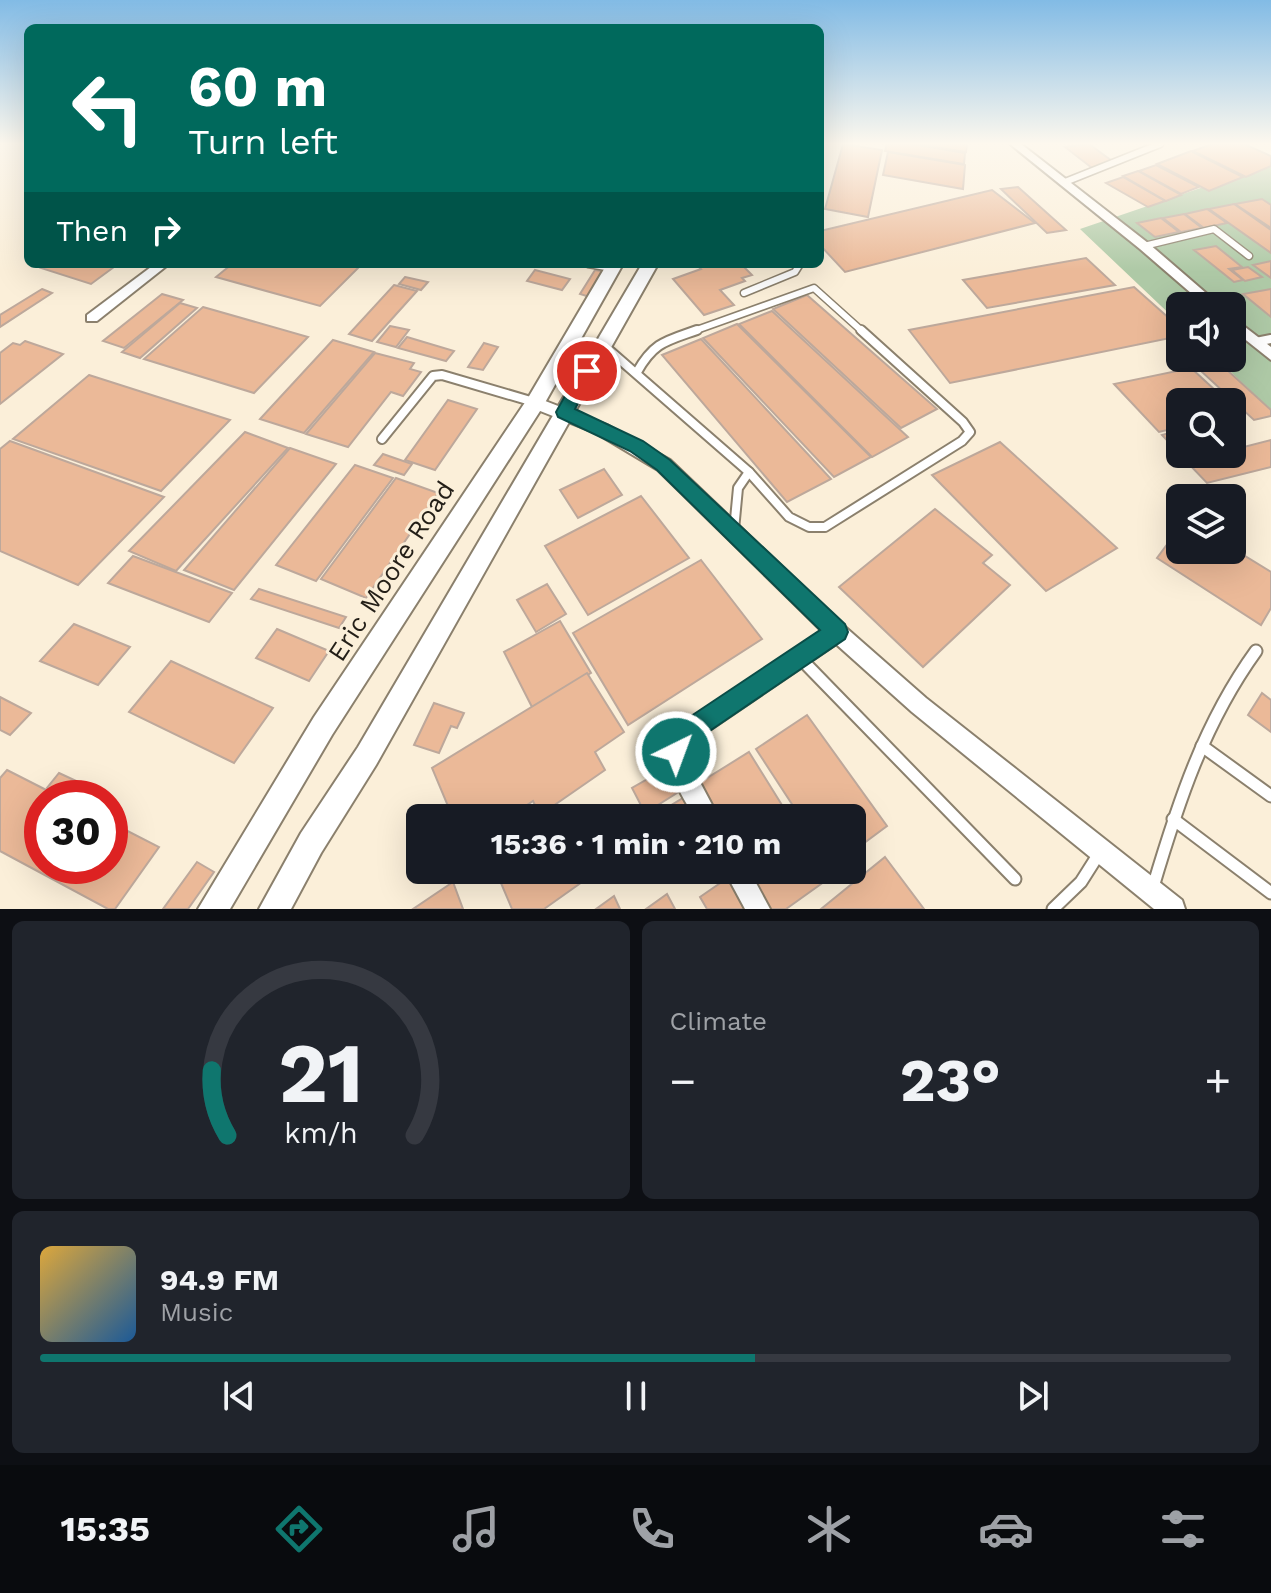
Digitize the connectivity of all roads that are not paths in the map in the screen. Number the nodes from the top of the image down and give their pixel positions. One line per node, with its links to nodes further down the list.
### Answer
1 (1070, 186): 2 (street)
2 (1144, 246): 3 (lane); 8 (street)
3 (1249, 256)
4 (158, 268): 10 (street)
5 (613, 268): 17 (street, Eric Moore Road)
6 (648, 268): 14 (street)
7 (798, 268): 9 (lane)
8 (1198, 292)
9 (744, 293)
10 (92, 318)
11 (1246, 334): 13 (street)
12 (1271, 339): 13 (lane)
13 (1256, 342): 15 (street)
14 (602, 344): 16 (lane); 18 (street)
15 (1271, 355)
16 (637, 372): 20 (lane); 20 (lane)
17 (535, 403): 18 (street); 19 (lane); 34 (street, Eric Moore Road)
18 (564, 412): 21 (street); 35 (street)
19 (382, 439)
20 (749, 472): 21 (lane)
21 (734, 531): 22 (street)
22 (837, 632): 24 (street); 29 (street)
23 (1256, 651): 25 (lane)
24 (801, 659): 27 (street); 30 (lane)
25 (1202, 746): 26 (lane); 28 (lane)
26 (1271, 796)
27 (700, 804)
28 (1173, 819): 32 (lane); 33 (lane)
29 (1100, 851): 32 (street); 37 (lane)
30 (1015, 879)
31 (744, 884): 36 (street)
32 (1151, 892): 38 (street)
33 (1271, 893)
34 (213, 909)
35 (274, 909)
36 (758, 909)
37 (1053, 909)
38 (1173, 909)

